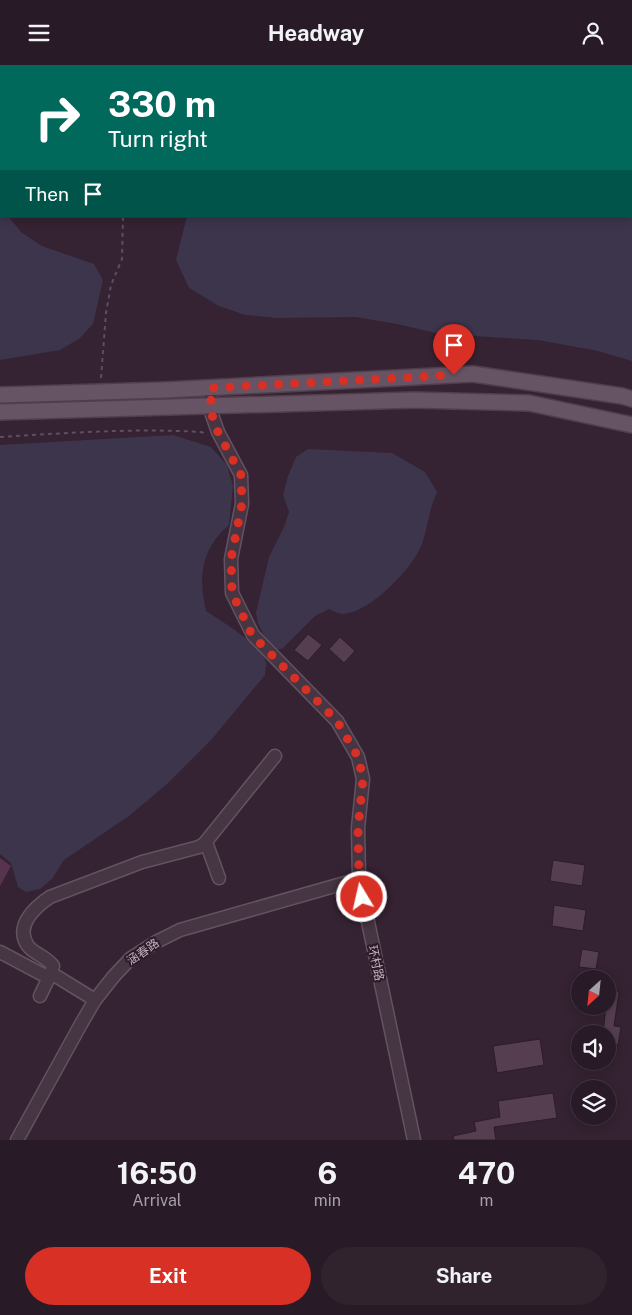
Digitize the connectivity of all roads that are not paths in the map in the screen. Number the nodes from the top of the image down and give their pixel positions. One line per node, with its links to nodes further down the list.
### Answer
1 (210, 388): 2 (main road); 3 (main road); 4 (street, 环村路)
2 (0, 395)
3 (632, 399)
4 (211, 406): 5 (main road); 6 (main road); 10 (street, 环村路)
5 (0, 412)
6 (632, 425)
7 (275, 755): 8 (street)
8 (206, 842): 9 (street); 12 (street)
9 (219, 877)
10 (359, 879): 14 (street, 涵春路); 16 (street, 环村路)
11 (0, 952): 12 (street)
12 (50, 976): 13 (street); 14 (street)
13 (40, 996)
14 (95, 1000): 15 (street, 涵春路)
15 (17, 1140)
16 (414, 1140)

